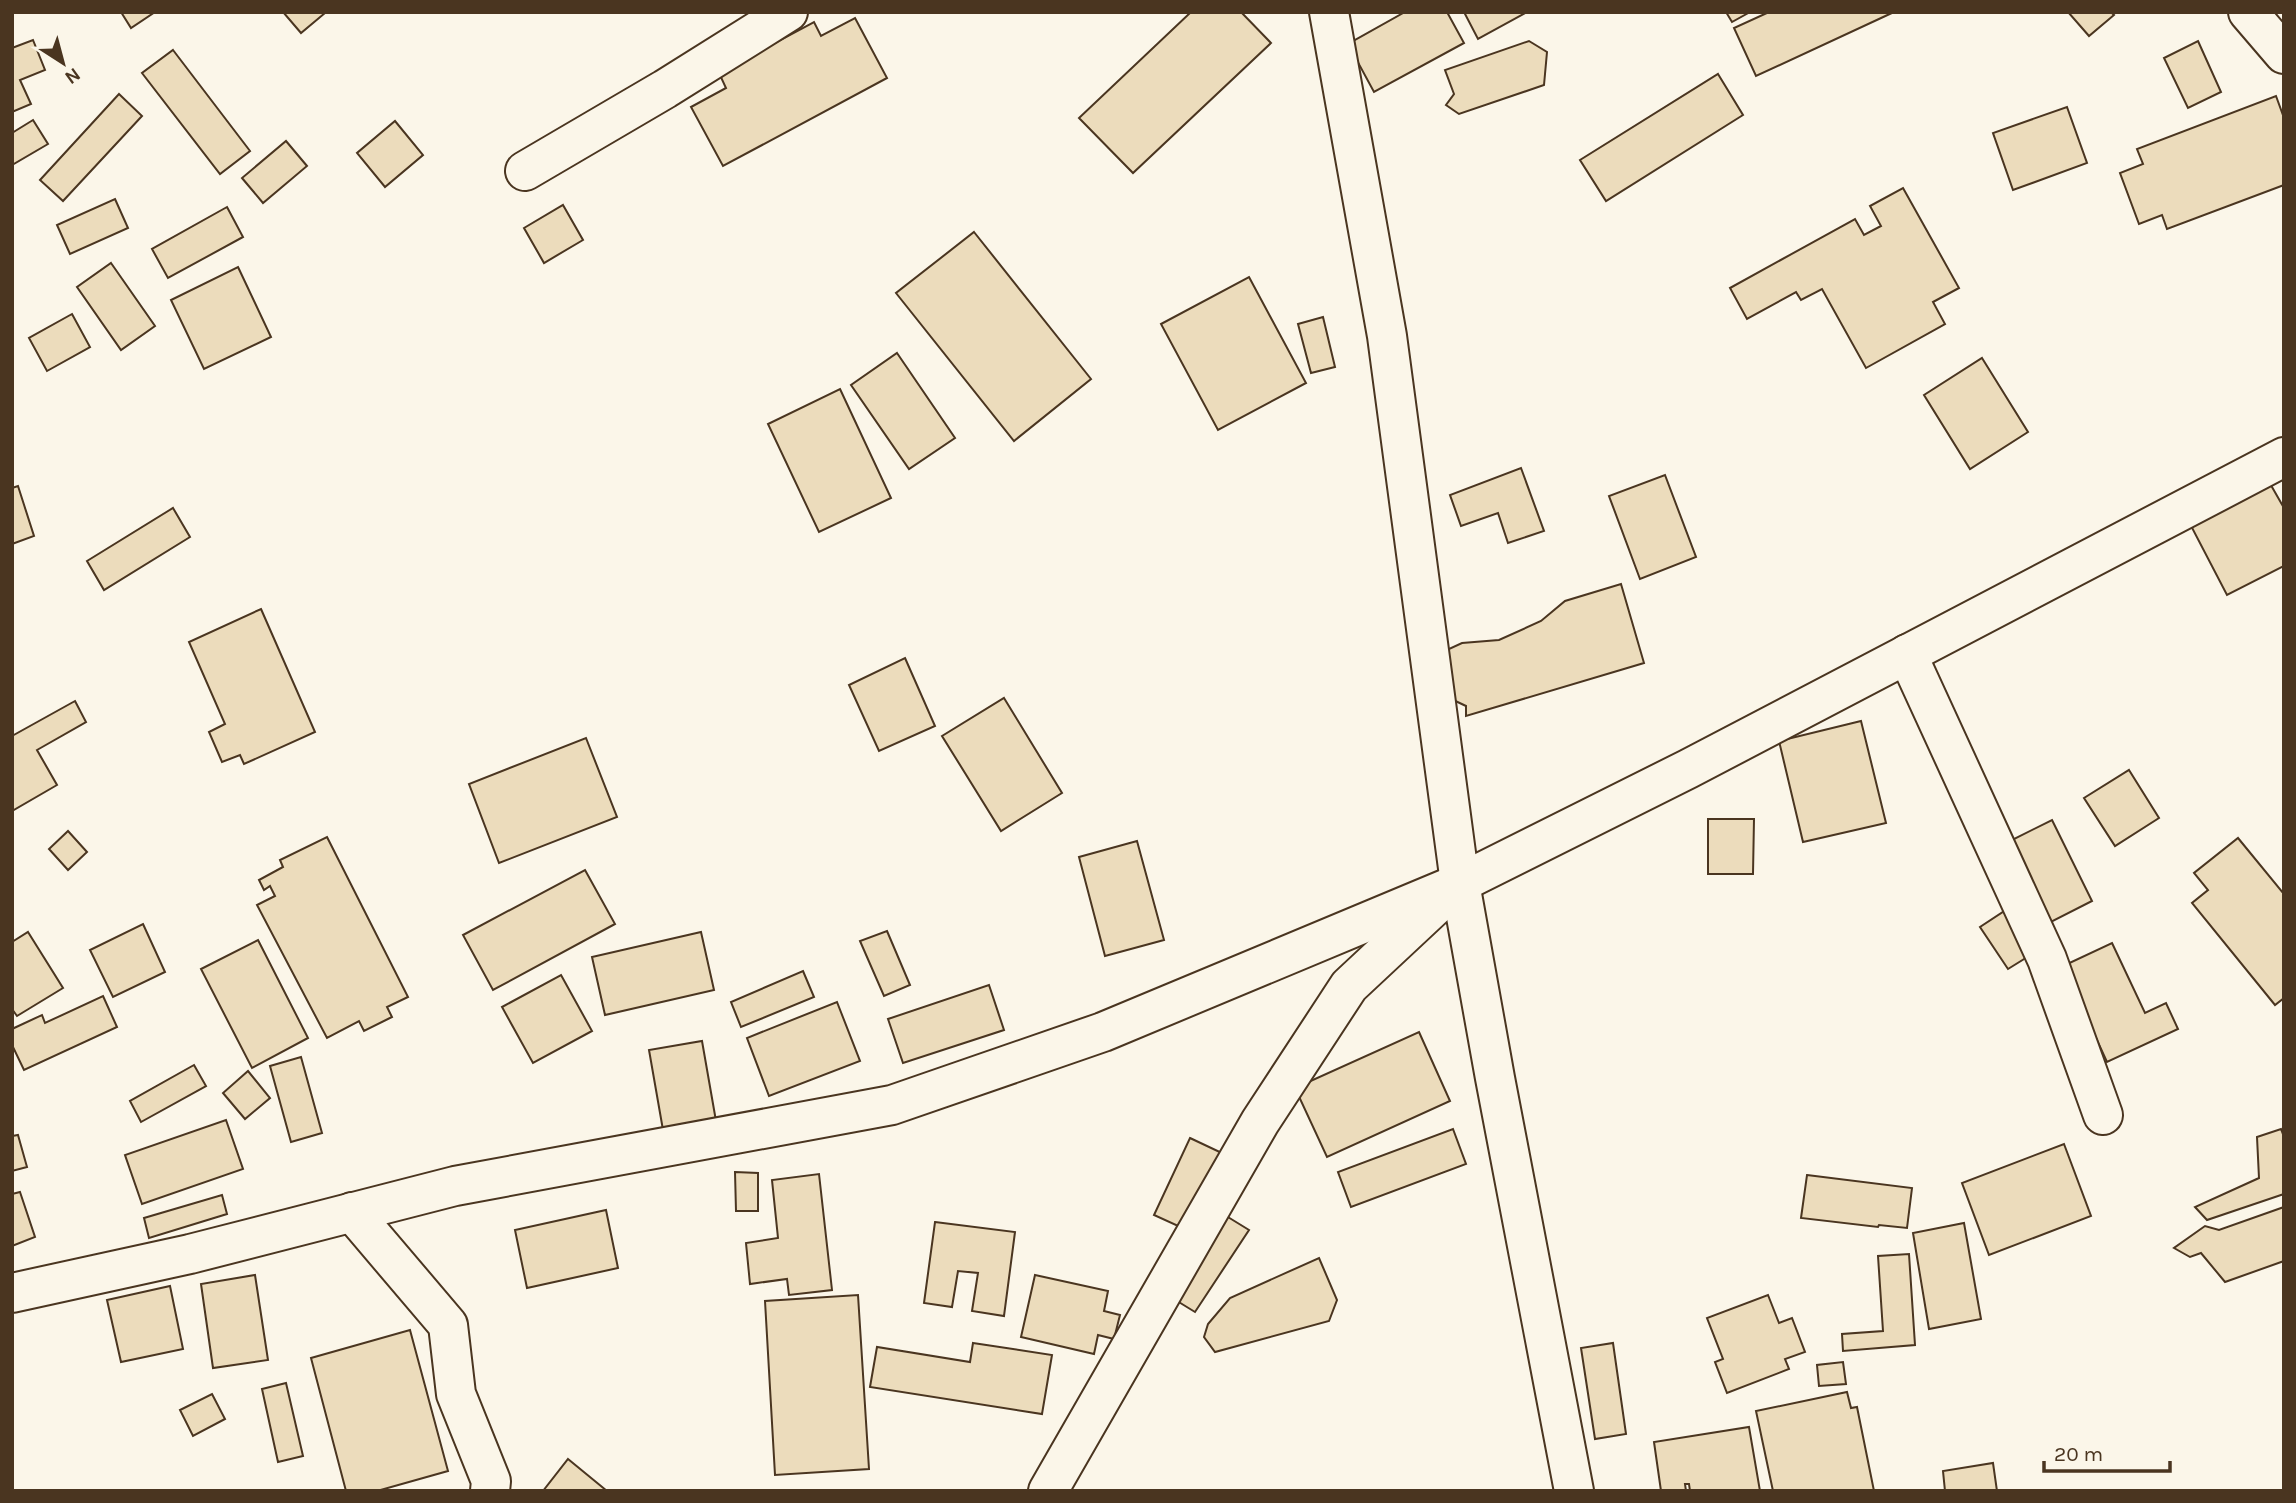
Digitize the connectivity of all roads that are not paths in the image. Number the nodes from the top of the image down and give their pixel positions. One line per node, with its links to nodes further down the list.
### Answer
1 (788, 12): 5 (street)
2 (1329, 12): 8 (street)
3 (2248, 12): 4 (street)
4 (2284, 54)
5 (525, 171)
6 (2284, 457): 7 (street)
7 (1907, 654): 8 (street); 9 (street)
8 (1460, 883): 10 (street); 13 (street); 14 (street)
9 (2103, 1115)
10 (352, 1212): 11 (street); 12 (street)
11 (12, 1293)
12 (490, 1491)
13 (1048, 1491)
14 (1574, 1491)

